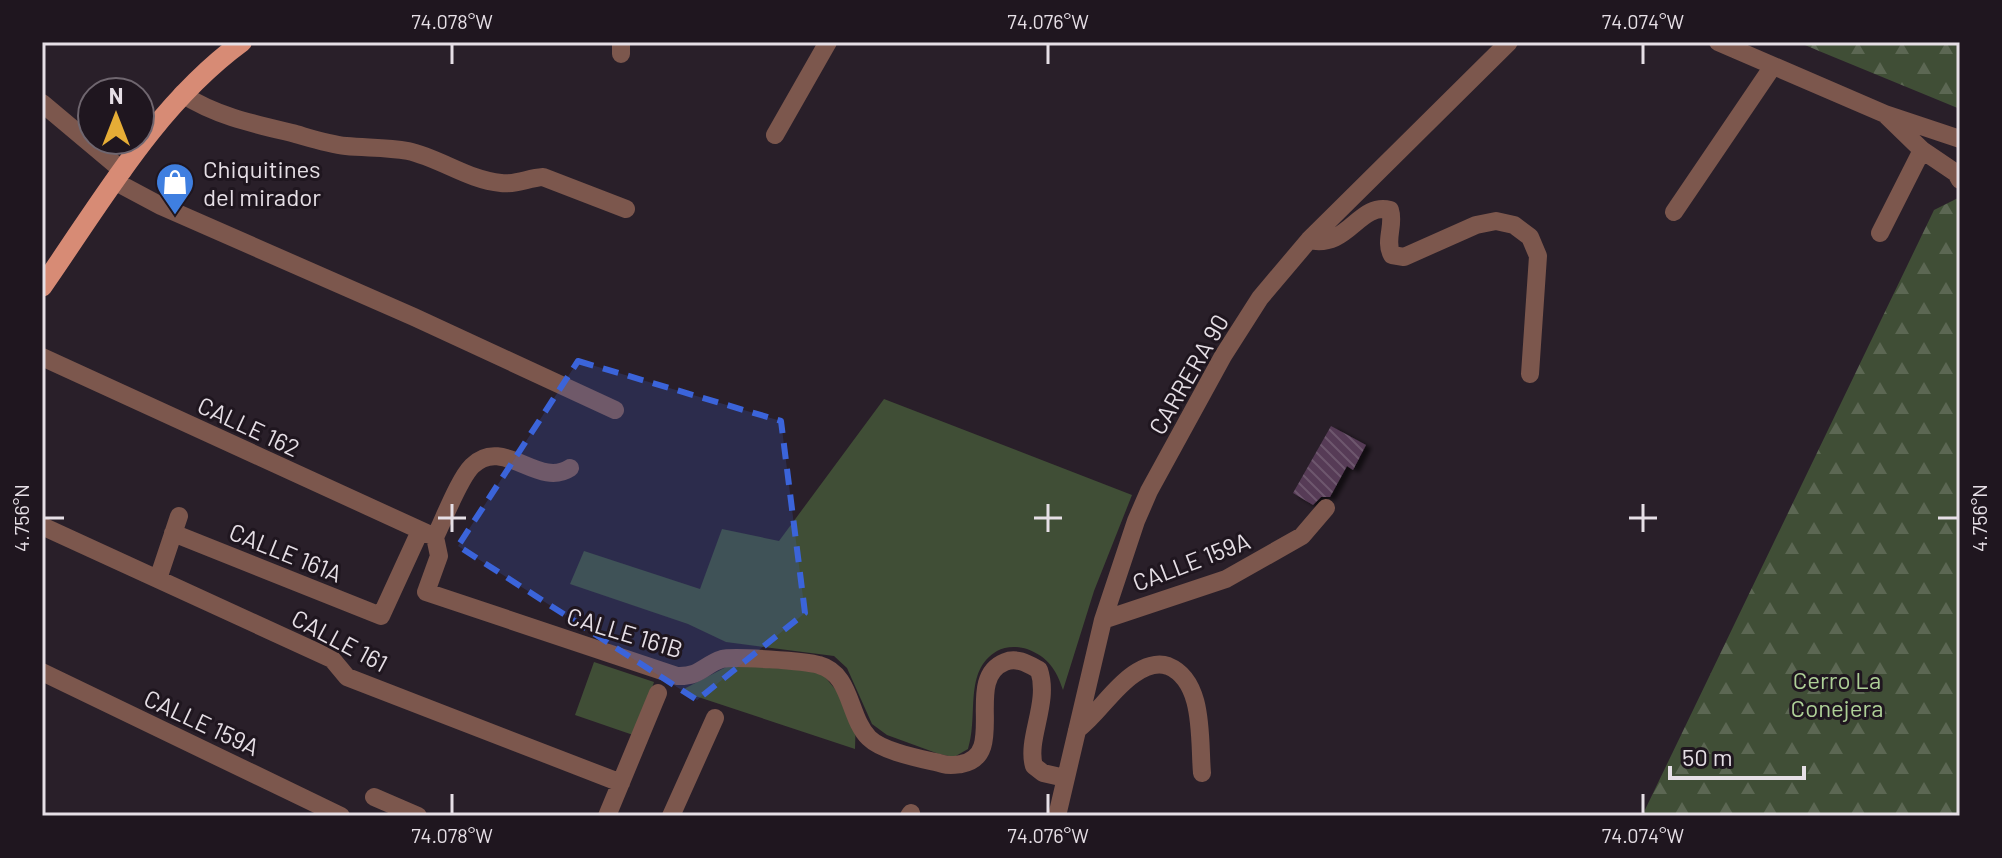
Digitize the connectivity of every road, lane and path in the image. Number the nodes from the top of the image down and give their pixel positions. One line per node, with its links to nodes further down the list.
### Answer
1 (242, 42): 6 (main road)
2 (828, 42): 9 (street)
3 (1509, 42): 17 (street, CARRERA 90)
4 (1718, 42): 5 (street)
5 (1773, 66): 8 (street); 15 (street)
6 (182, 94): 12 (main road); 14 (street)
7 (42, 103): 12 (street)
8 (1885, 114): 10 (street); 11 (street)
9 (775, 135)
10 (1960, 139)
11 (1922, 150): 13 (street); 16 (street)
12 (120, 176): 18 (main road); 21 (street)
13 (1960, 180)
14 (626, 209)
15 (1674, 212)
16 (1880, 233)
17 (1309, 240): 20 (street); 27 (street, CARRERA 90)
18 (42, 287)
19 (42, 357): 25 (street, CALLE 162)
20 (1530, 374)
21 (615, 410)
22 (570, 468): 25 (street)
23 (1326, 508): 27 (street, CALLE 159A)
24 (42, 526): 26 (street, CALLE 161)
25 (428, 534): 26 (street, CALLE 161A); 33 (street, CALLE 161B)
26 (158, 579): 34 (street, CALLE 161)
27 (1103, 620): 31 (street, CARRERA 90)
28 (42, 672): 36 (street, CALLE 159A)
29 (658, 693): 34 (street)
30 (715, 718): 39 (street)
31 (1077, 730): 32 (street); 33 (street, CARRERA 90)
32 (1202, 773)
33 (1065, 778): 40 (street, CARRERA 90)
34 (621, 783): 38 (street)
35 (374, 797): 37 (street)
36 (341, 816)
37 (418, 816)
38 (607, 816)
39 (671, 816)
40 (1057, 816)

